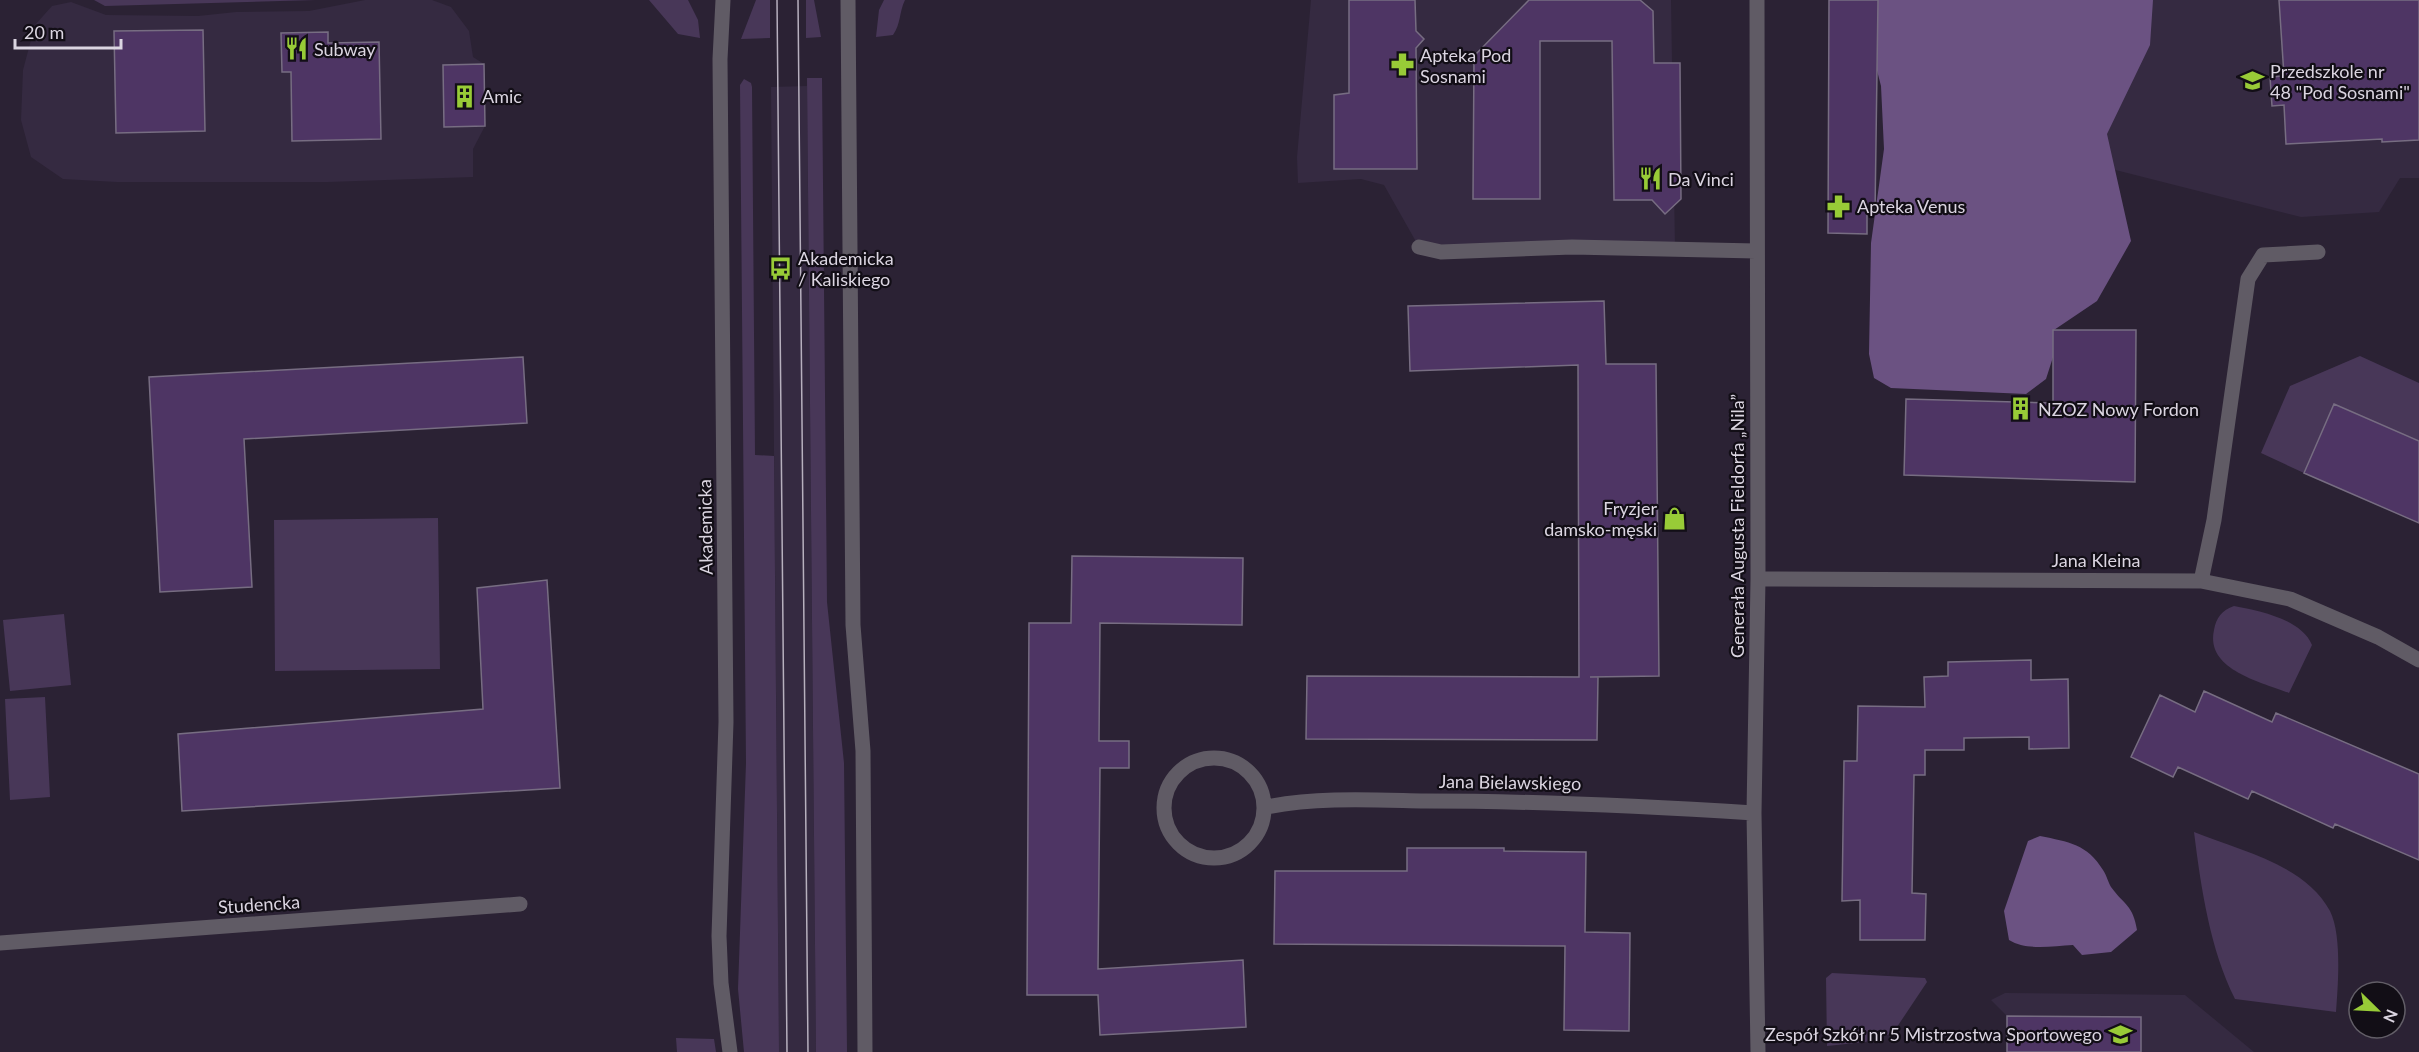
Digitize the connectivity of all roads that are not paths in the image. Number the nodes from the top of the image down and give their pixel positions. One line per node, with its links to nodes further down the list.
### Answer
1 (723, 0): 14 (street, Akademicka)
2 (848, 0): 15 (street)
3 (1757, 0): 5 (street, Generała Augusta Fieldorfa „Nila”)
4 (1419, 247): 5 (street)
5 (1756, 250): 7 (street, Generała Augusta Fieldorfa „Nila”)
6 (2318, 252): 8 (street)
7 (1758, 579): 8 (street, Jana Kleina); 11 (street, Generała Augusta Fieldorfa „Nila”)
8 (2200, 581): 9 (street, Jana Kleina)
9 (2419, 660)
10 (1266, 807): 10 (street); 11 (street, Jana Bielawskiego)
11 (1754, 813): 16 (street, Generała Augusta Fieldorfa „Nila”)
12 (520, 904): 13 (street, Studencka)
13 (0, 943)
14 (730, 1052)
15 (864, 1052)
16 (1758, 1052)

